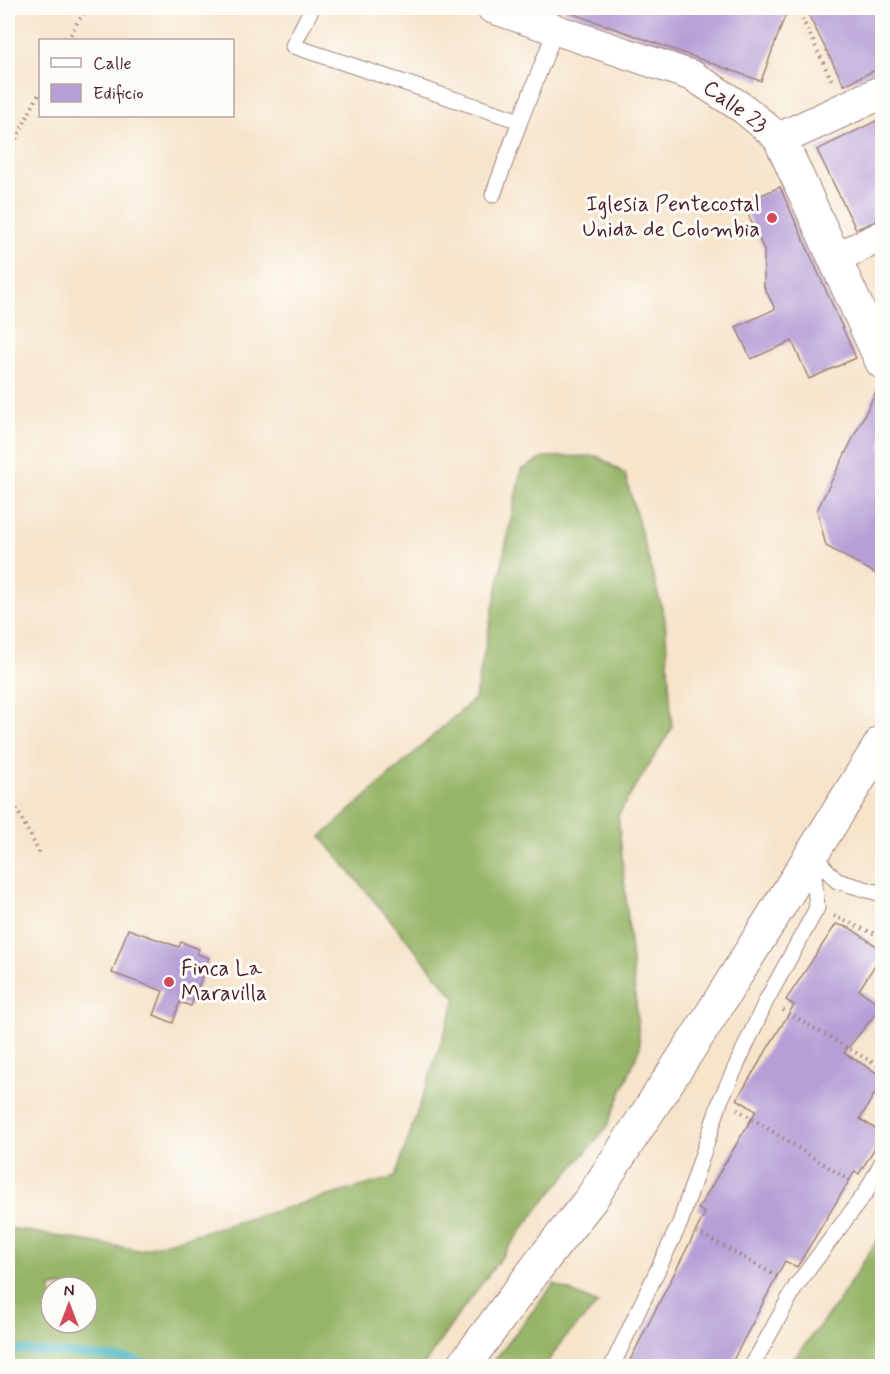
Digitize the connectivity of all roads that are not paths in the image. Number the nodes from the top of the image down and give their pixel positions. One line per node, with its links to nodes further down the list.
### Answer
1 (312, 8): 5 (lane)
2 (492, 8): 3 (street, Calle 23)
3 (556, 29): 5 (lane); 6 (street, Calle 23)
4 (882, 92): 6 (street)
5 (520, 121): 7 (lane)
6 (780, 139): 9 (street, Calle 23)
7 (493, 195)
8 (882, 236): 9 (street)
9 (834, 259): 10 (street, Calle 23)
10 (882, 362)
11 (882, 742): 12 (street)
12 (812, 854): 13 (lane); 15 (street); 16 (lane)
13 (882, 894)
14 (882, 1162): 17 (lane)
15 (463, 1366)
16 (612, 1366)
17 (752, 1366)

